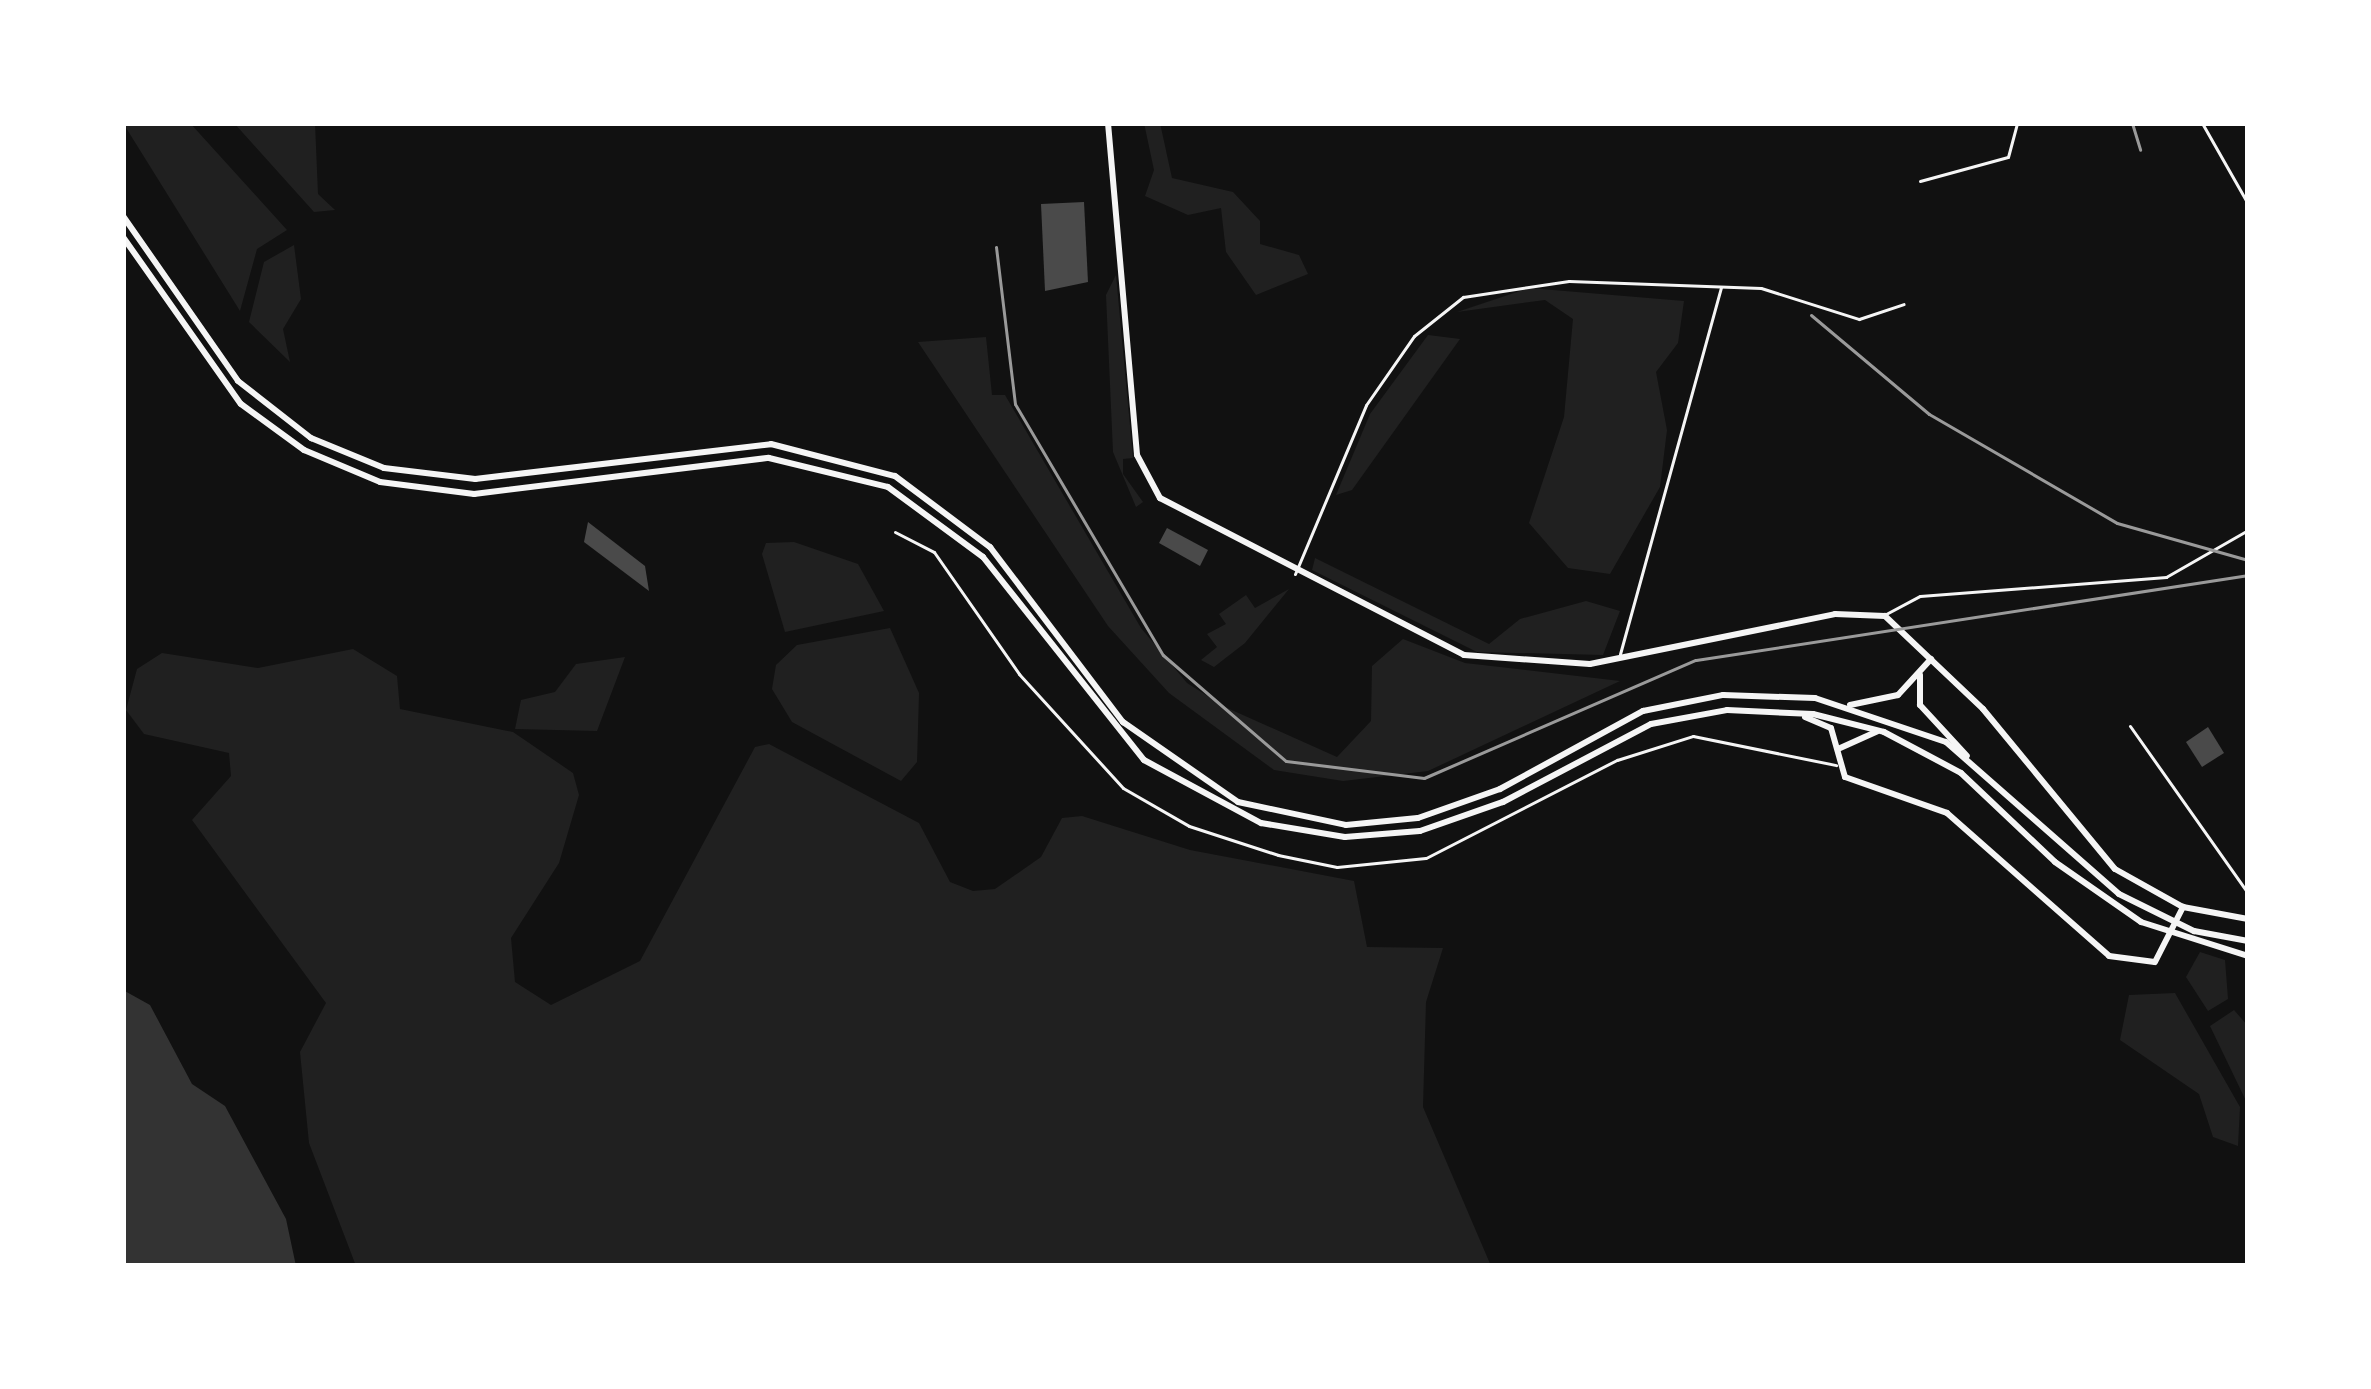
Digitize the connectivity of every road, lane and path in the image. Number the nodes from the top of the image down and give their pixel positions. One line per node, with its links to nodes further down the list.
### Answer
1 (1108, 123): 12 (main road)
2 (2017, 123): 4 (street)
3 (2202, 123): 5 (street)
4 (1920, 181)
5 (2248, 204)
6 (123, 216): 17 (main road)
7 (123, 237): 18 (main road)
8 (1721, 285): 9 (street); 12 (street); 15 (street)
9 (1904, 304)
10 (2248, 530): 13 (street)
11 (896, 532): 23 (street)
12 (1295, 574): 15 (main road)
13 (1885, 616): 14 (main road); 15 (main road)
14 (1930, 659): 16 (main road); 25 (main road)
15 (1618, 661)
16 (1920, 675): 17 (main road); 22 (main road)
17 (1847, 705): 22 (main road)
18 (1790, 712): 20 (main road); 21 (main road)
19 (2130, 726): 24 (street)
20 (1884, 732): 21 (main road); 28 (main road)
21 (1838, 749): 23 (main road)
22 (1968, 759): 27 (main road)
23 (1836, 765): 25 (main road)
24 (2248, 892)
25 (2183, 907): 26 (main road)
26 (2248, 919)
27 (2248, 941)
28 (2248, 956)

